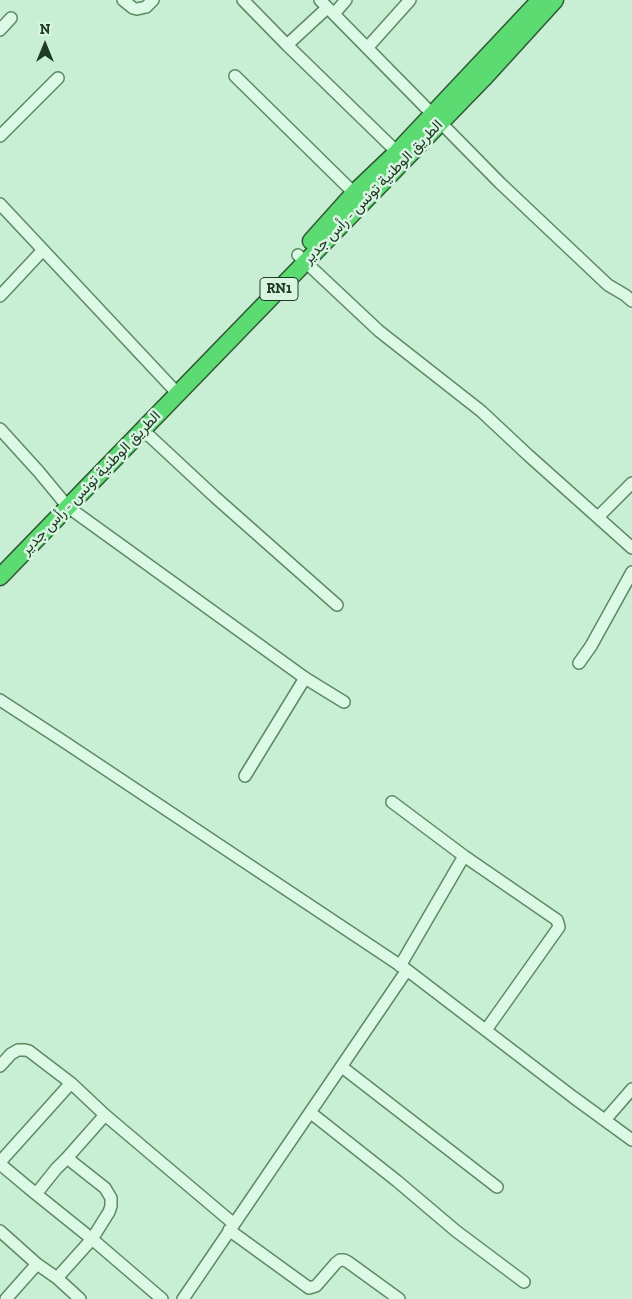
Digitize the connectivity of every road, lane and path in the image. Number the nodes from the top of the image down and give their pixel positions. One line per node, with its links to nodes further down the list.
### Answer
1 (123, 0): 2 (street)
2 (153, 0)
3 (243, 0): 10 (street)
4 (346, 0): 7 (street)
5 (410, 0): 11 (street)
6 (543, 3): 14 (highway, الطريق الوطنية تونس - رأس جدير / RN1)
7 (327, 7): 10 (street); 11 (street)
8 (12, 18): 9 (street)
9 (0, 30)
10 (287, 45): 16 (street)
11 (367, 48): 14 (street)
12 (235, 76): 17 (street)
13 (58, 78): 15 (street)
14 (437, 119): 16 (highway, الطريق الوطنية تونس - رأس جدير / RN1); 20 (highway, الطريق الوطنية تونس - رأس جدير / RN1); 22 (street)
15 (0, 136)
16 (397, 152): 17 (highway, الطريق الوطنية تونس - رأس جدير / RN1)
17 (354, 193): 20 (highway, الطريق الوطنية تونس - رأس جدير / RN1)
18 (0, 204): 19 (street)
19 (44, 250): 21 (street); 23 (street)
20 (302, 258): 23 (highway, الطريق الوطنية تونس - رأس جدير / RN1); 28 (street)
21 (0, 296)
22 (632, 301)
23 (174, 391): 25 (highway, الطريق الوطنية تونس - رأس جدير / RN1); 27 (highway, الطريق الوطنية تونس - رأس جدير / RN1)
24 (0, 429): 27 (street)
25 (143, 430): 27 (highway, الطريق الوطنية تونس - رأس جدير / RN1); 33 (street)
26 (632, 483): 28 (street)
27 (64, 503): 30 (highway, الطريق الوطنية تونس - رأس جدير / RN1); 32 (highway, الطريق الوطنية تونس - رأس جدير / RN1); 35 (street)
28 (598, 517): 29 (street)
29 (632, 548)
30 (0, 562)
31 (632, 572): 34 (street)
32 (0, 577)
33 (337, 605)
34 (579, 662)
35 (306, 678): 37 (street); 38 (street)
36 (0, 700): 41 (street)
37 (344, 702)
38 (245, 776)
39 (392, 802): 40 (street)
40 (464, 856): 41 (street); 42 (street)
41 (404, 968): 42 (street); 44 (street)
42 (486, 1030): 49 (street)
43 (0, 1066): 45 (street)
44 (342, 1067): 47 (street); 53 (street)
45 (71, 1082): 48 (street); 52 (street)
46 (632, 1089): 49 (street)
47 (311, 1113): 55 (street); 60 (street)
48 (105, 1115): 51 (street); 55 (street)
49 (605, 1120): 50 (street)
50 (632, 1140)
51 (67, 1158): 54 (street); 57 (street)
52 (0, 1163): 54 (street)
53 (497, 1187)
54 (36, 1194): 57 (street)
55 (231, 1227): 64 (street); 65 (street)
56 (1, 1233): 58 (street)
57 (92, 1239): 59 (street); 63 (street)
58 (37, 1264): 59 (street); 61 (street)
59 (57, 1278): 62 (street)
60 (524, 1282)
61 (6, 1299)
62 (80, 1299)
63 (162, 1299)
64 (183, 1299)
65 (399, 1299)

